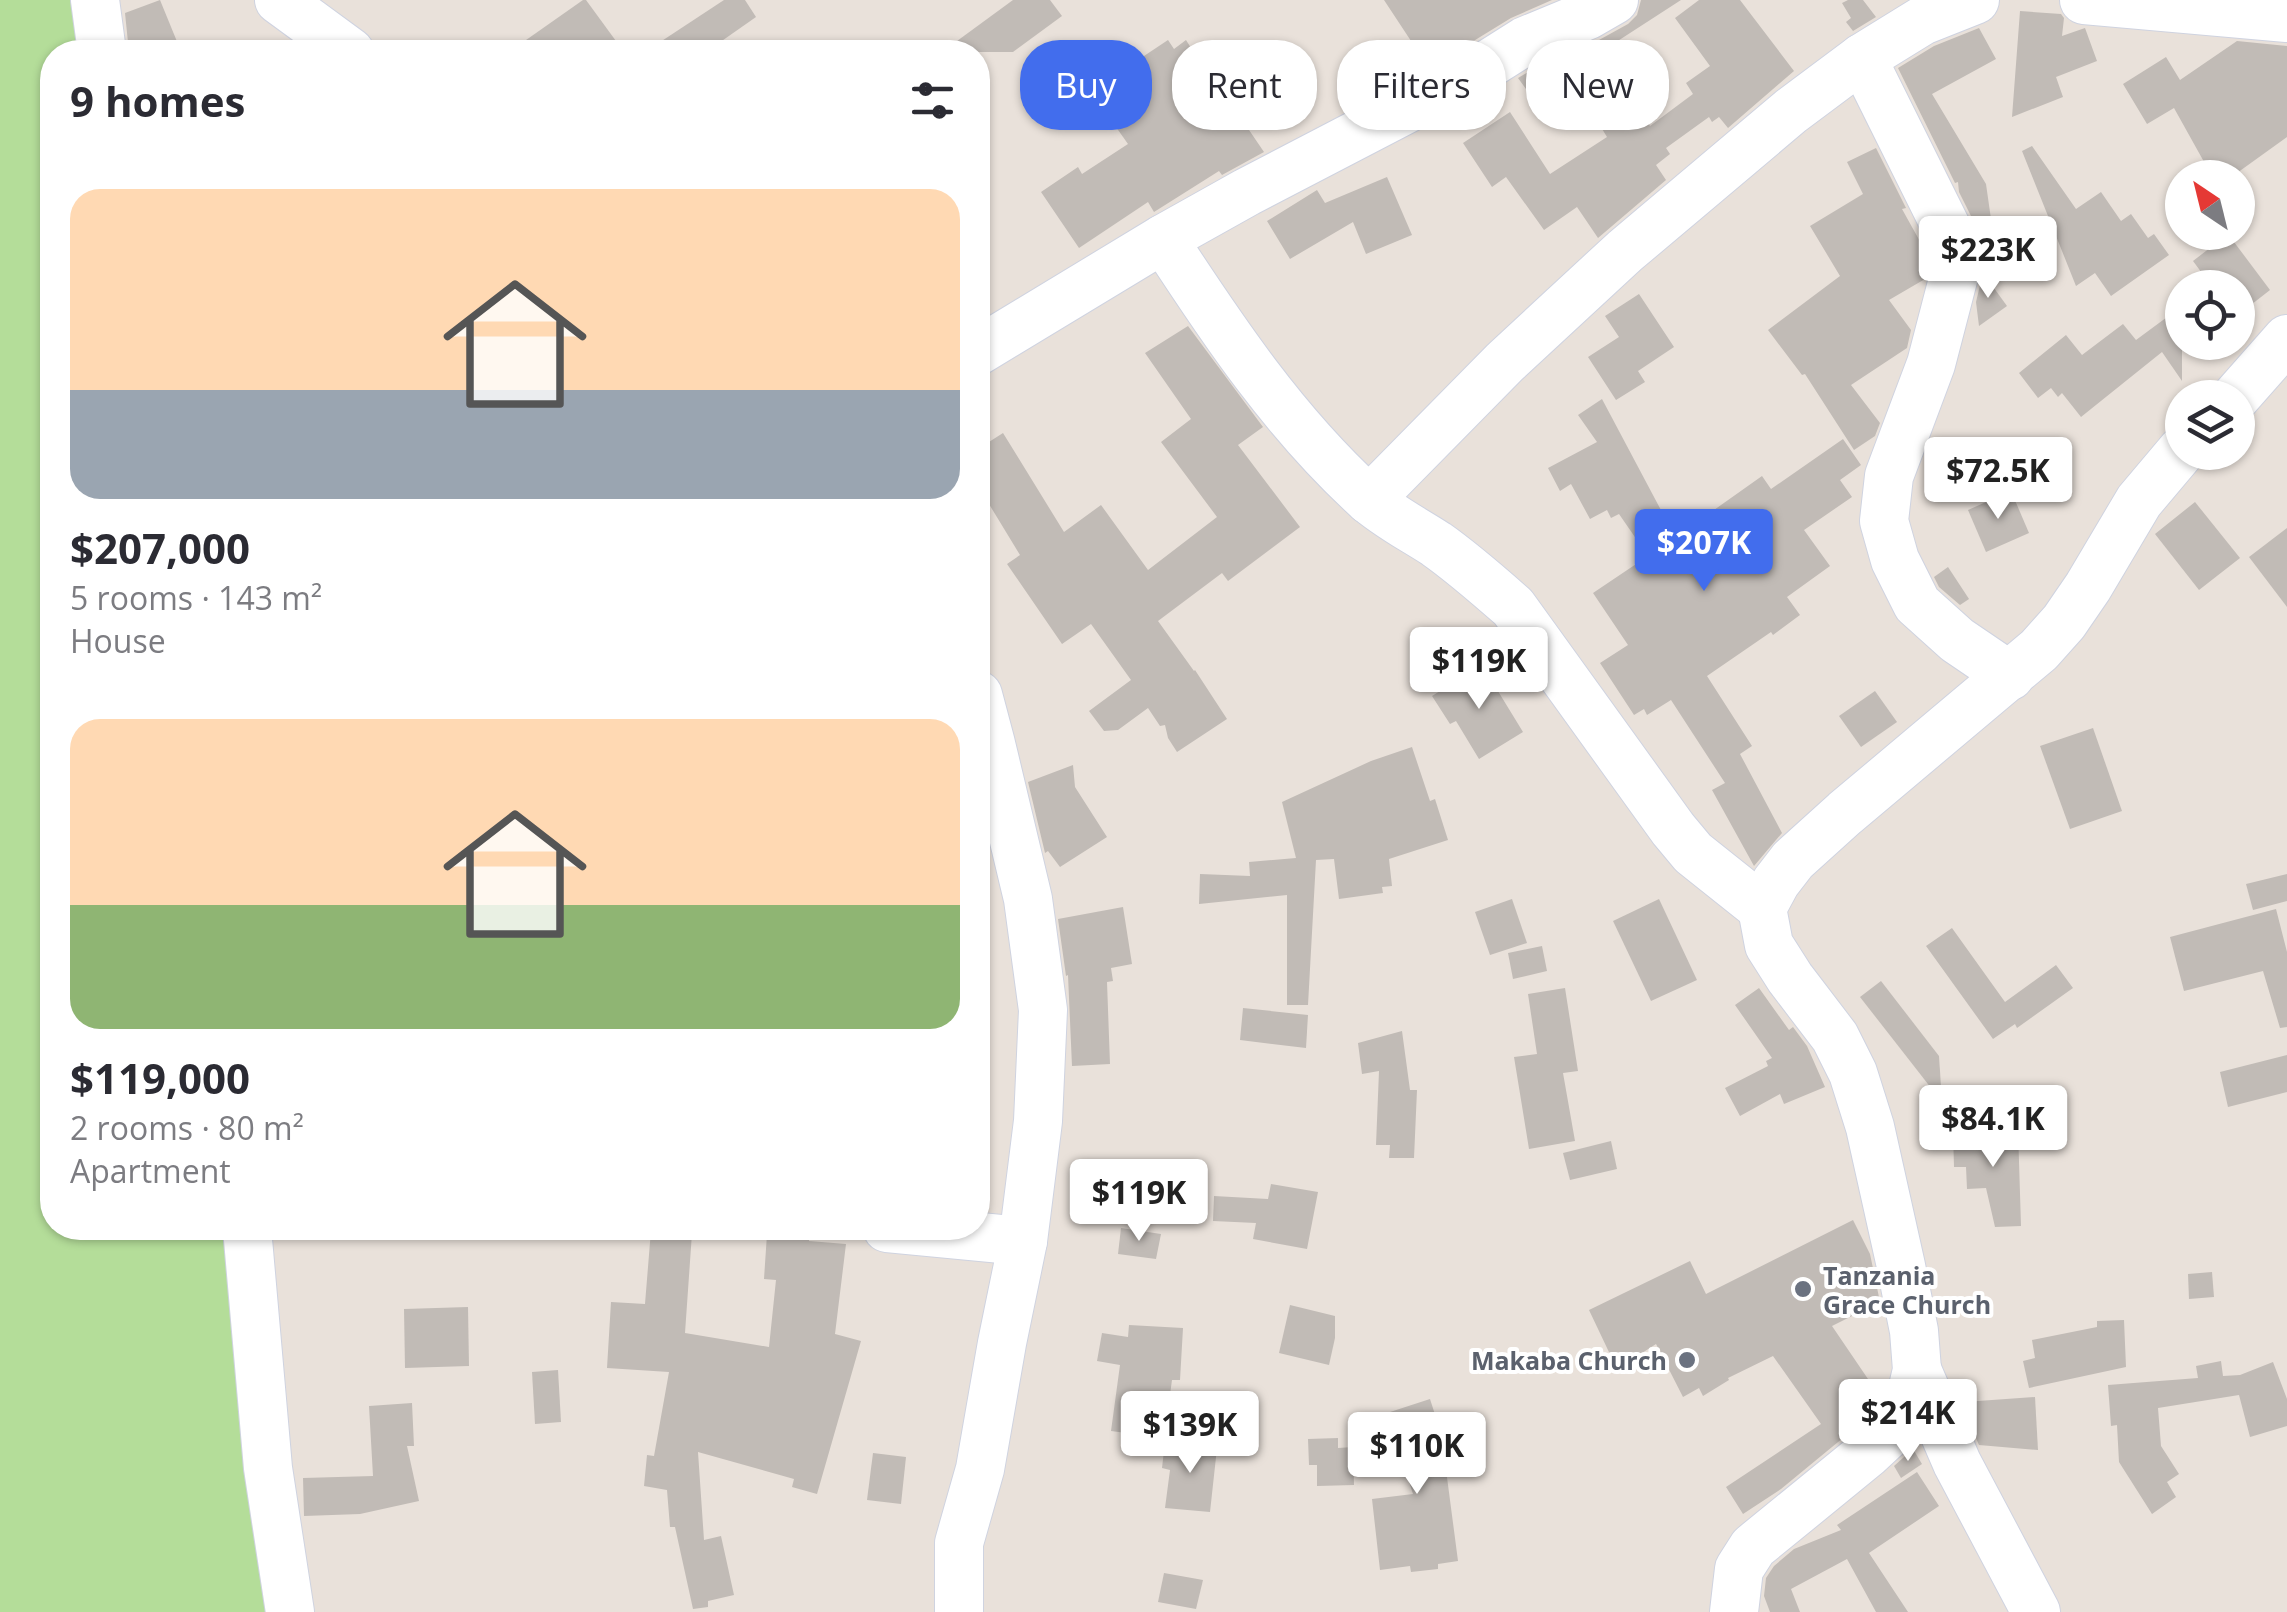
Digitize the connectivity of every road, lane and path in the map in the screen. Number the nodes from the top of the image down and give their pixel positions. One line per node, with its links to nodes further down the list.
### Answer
1 (94, 0): 8 (street)
2 (280, 0): 9 (street)
3 (1614, 0): 11 (street)
4 (1975, 0): 6 (street)
5 (2084, 0): 7 (street)
6 (1914, 10): 10 (street)
7 (2287, 18)
8 (100, 40)
9 (334, 40)
10 (1862, 58): 16 (street); 17 (street)
11 (1163, 239): 13 (street); 16 (street)
12 (2287, 340): 14 (street)
13 (990, 344)
14 (2252, 380)
15 (2165, 470): 17 (street)
16 (1369, 500): 19 (street)
17 (2010, 676): 19 (street)
18 (990, 737): 22 (street)
19 (1762, 908): 23 (street)
20 (990, 1238): 22 (street)
21 (247, 1240): 24 (street)
22 (1023, 1241): 25 (street)
23 (1917, 1370): 26 (street); 27 (street)
24 (290, 1612)
25 (959, 1612)
26 (1734, 1612)
27 (2036, 1612)

